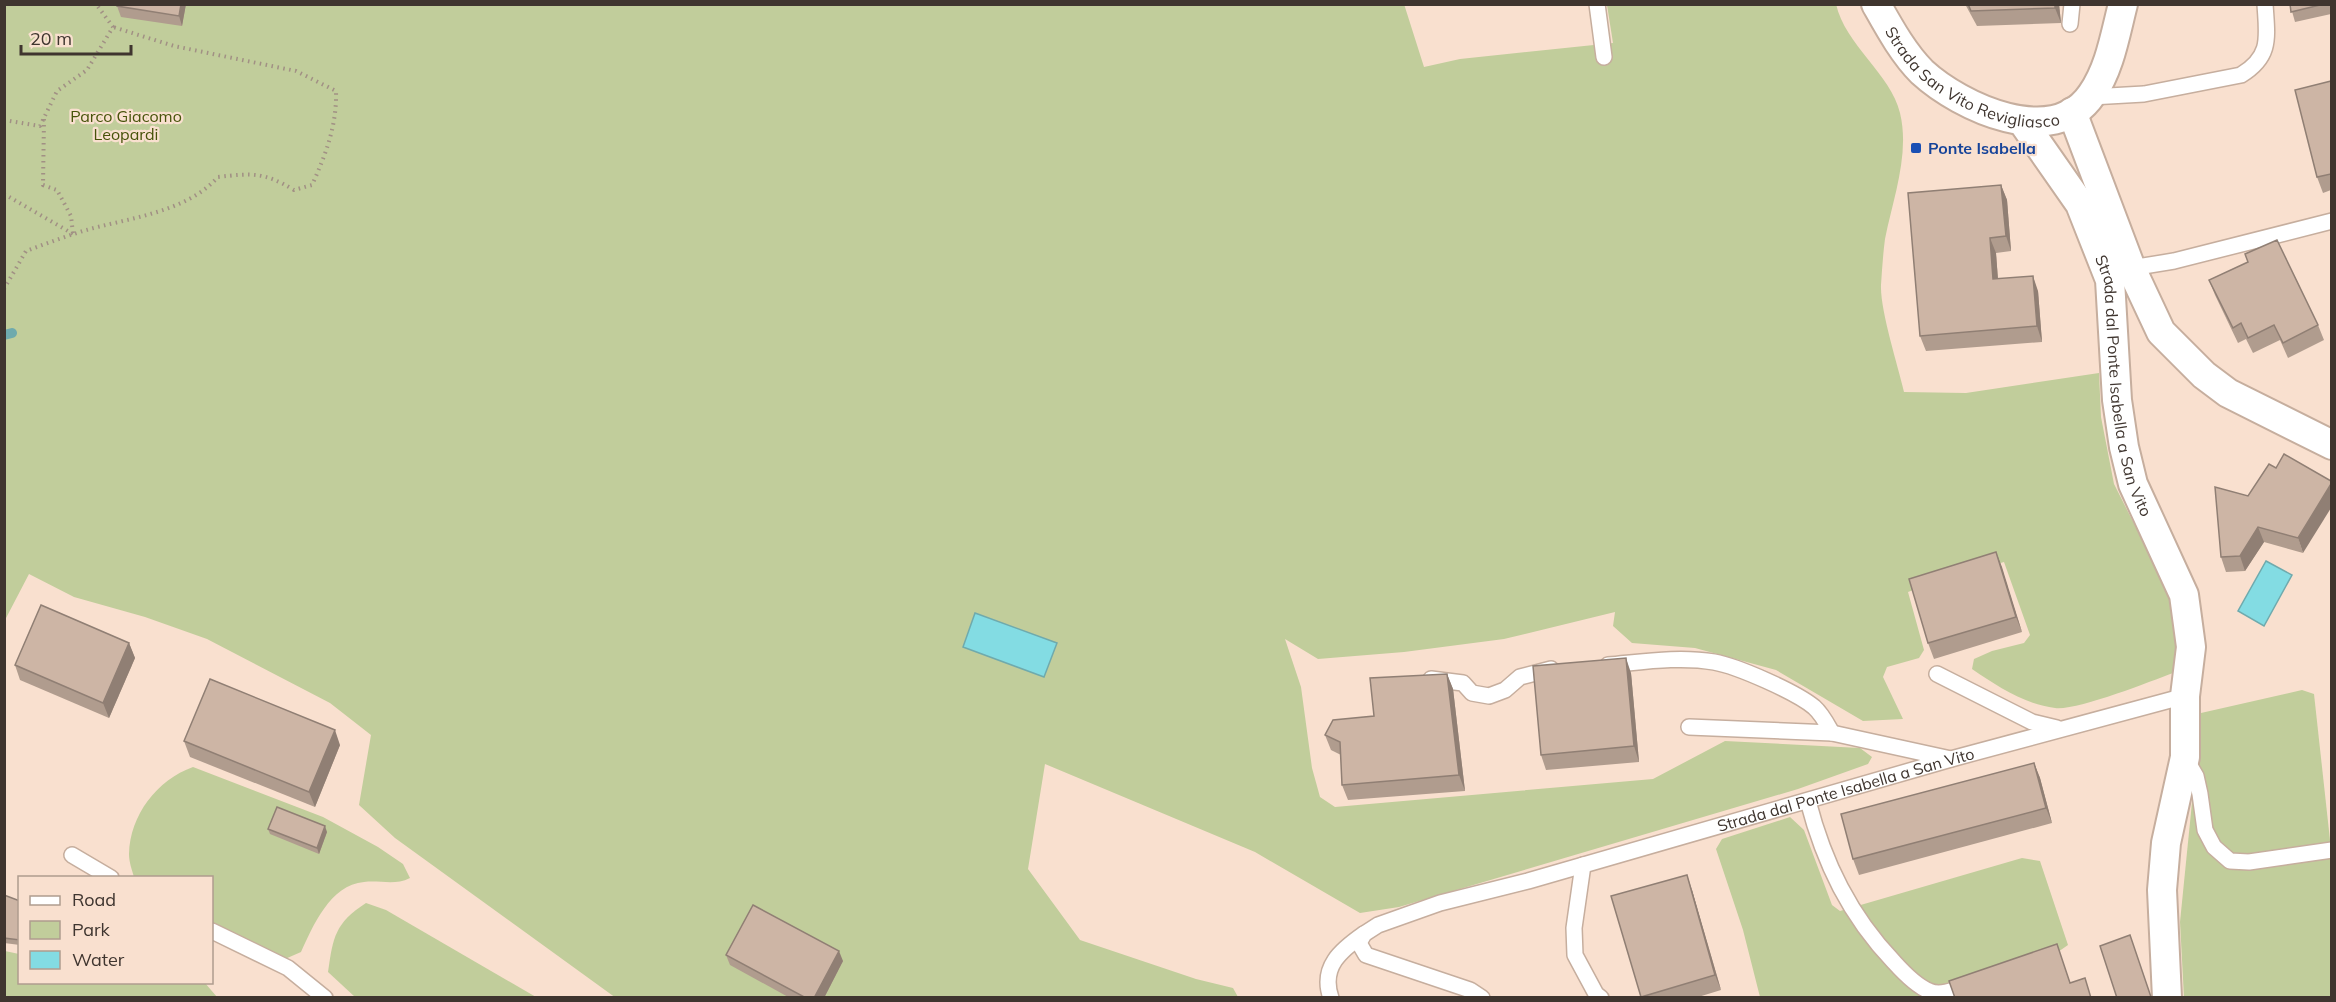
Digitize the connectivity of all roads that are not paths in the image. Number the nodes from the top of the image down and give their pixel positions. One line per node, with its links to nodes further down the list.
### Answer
1 (1597, 4): 7 (lane)
2 (1876, 4): 9 (street, Strada San Vito Revigliasco)
3 (2072, 4): 6 (lane)
4 (2123, 4): 8 (street, Strada San Vito Revigliasco)
5 (2265, 4): 8 (lane)
6 (2070, 24)
7 (1604, 57)
8 (2081, 104): 9 (street, Strada San Vito Revigliasco); 11 (street, Strada dal Ponte Isabella a San Vito)
9 (2022, 121): 17 (street, Strada dal Ponte Isabella a San Vito)
10 (2331, 221): 11 (lane)
11 (2131, 268): 12 (street, Strada dal Ponte Isabella a San Vito)
12 (2331, 445)
13 (1594, 666): 20 (lane)
14 (1572, 668): 16 (lane)
15 (1938, 674): 19 (lane)
16 (1412, 680)
17 (2185, 696): 19 (lane, Strada dal Ponte Isabella a San Vito); 21 (street, Strada dal Ponte Isabella a San Vito)
18 (1689, 727): 20 (lane)
19 (2060, 729): 22 (lane, Strada dal Ponte Isabella a San Vito)
20 (1832, 734): 22 (lane)
21 (2185, 757): 24 (lane); 35 (street, Strada dal Ponte Isabella a San Vito)
22 (1952, 759): 23 (lane, Strada dal Ponte Isabella a San Vito)
23 (1808, 801): 26 (lane, Strada dal Ponte Isabella a San Vito); 30 (lane)
24 (2331, 850)
25 (72, 855): 27 (lane)
26 (1583, 865): 29 (lane, Strada dal Ponte Isabella a San Vito); 34 (lane)
27 (108, 876)
28 (213, 931): 31 (lane)
29 (1364, 934): 32 (lane, Strada dal Ponte Isabella a San Vito); 33 (lane)
30 (1977, 980)
31 (325, 998)
32 (1331, 998)
33 (1482, 998)
34 (1601, 998)
35 (2168, 998)

